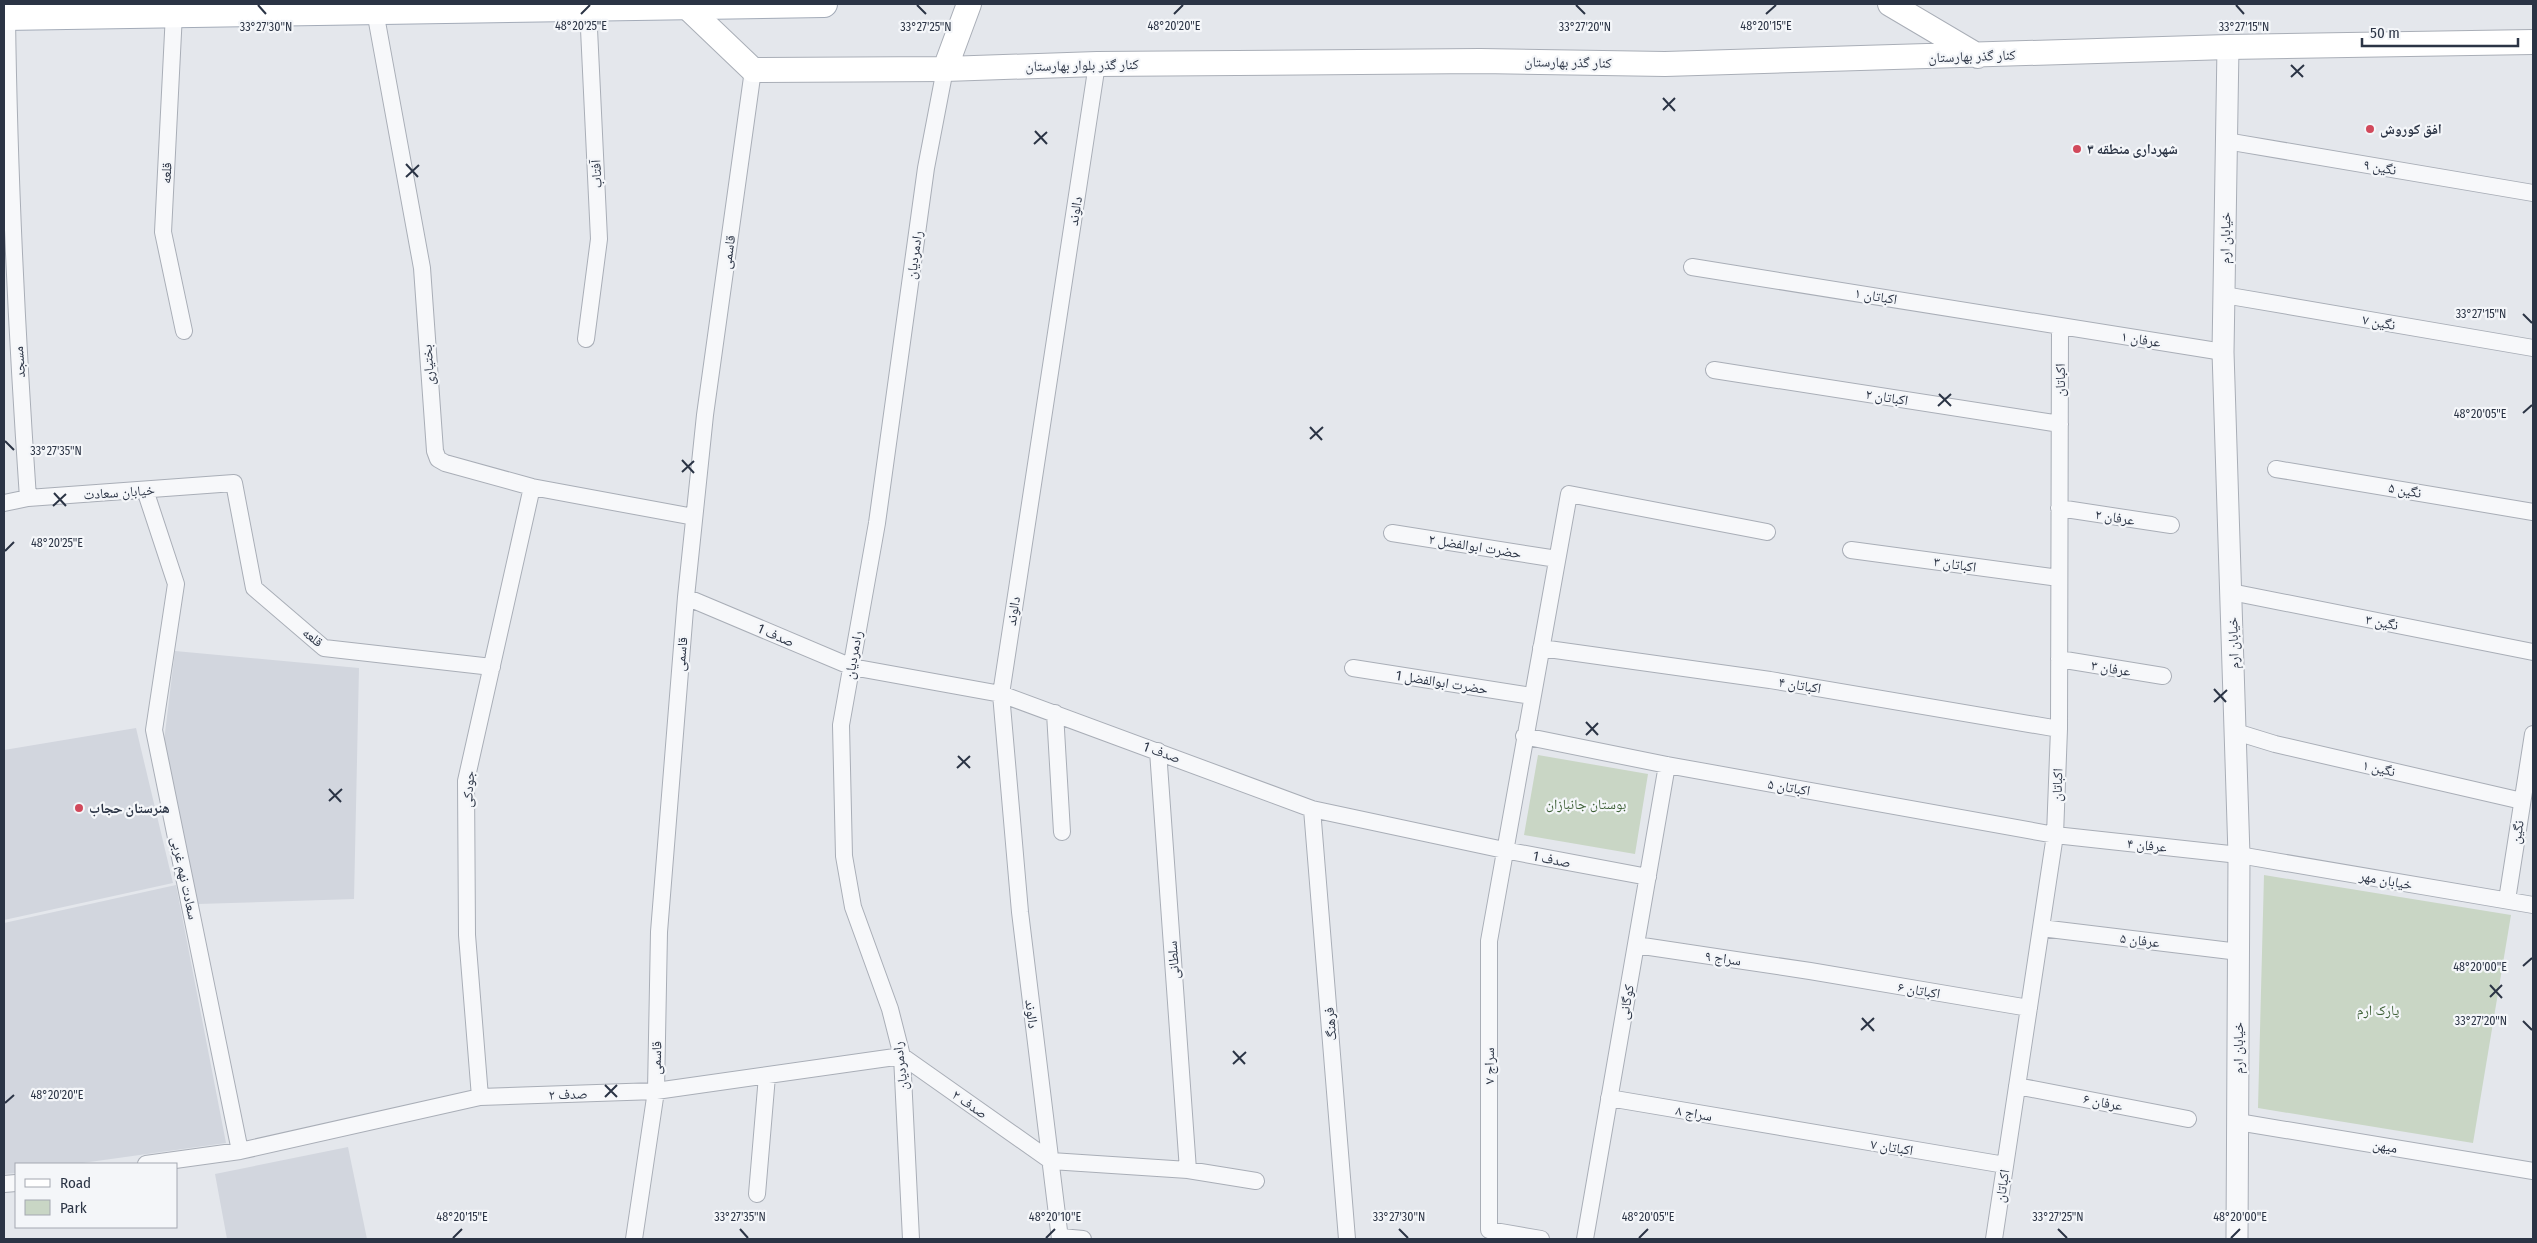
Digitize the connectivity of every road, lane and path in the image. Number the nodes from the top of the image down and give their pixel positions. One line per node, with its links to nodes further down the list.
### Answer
1 (824, 4): 4 (main road)
2 (969, 4): 14 (main road)
3 (1890, 4): 11 (main road)
4 (686, 6): 5 (main road); 15 (main road)
5 (588, 8): 6 (main road); 22 (street, آفتاب)
6 (375, 11): 7 (main road); 29 (street, بختیاری)
7 (174, 13): 8 (main road); 21 (street, قلعه)
8 (5, 17): 31 (street, مسجد)
9 (2533, 42): 10 (main road, کنار گذر بهارستان)
10 (2228, 47): 11 (main road, کنار گذر بهارستان); 16 (street, خیابان ارم)
11 (1978, 56): 12 (main road, کنار گذر بهارستان)
12 (1412, 63): 13 (main road, کنار گذر بلوار بهارستان)
13 (1097, 64): 14 (main road, کنار گذر بلوار بهارستان); 51 (street, دالوند)
14 (946, 69): 15 (main road, کنار گذر بلوار بهارستان); 47 (street, رادمردیان)
15 (753, 70): 35 (street, قاسمی)
16 (2226, 141): 17 (street, نگین ۹); 19 (street, خیابان ارم)
17 (2533, 193)
18 (1692, 267): 20 (street, اکباتان ۱)
19 (2224, 295): 23 (street, نگین ۷); 24 (street, خیابان ارم)
20 (2060, 326): 24 (street, عرفان ۱); 26 (street, اکباتان)
21 (184, 331)
22 (586, 339)
23 (2533, 348)
24 (2223, 352): 42 (street, خیابان ارم)
25 (1714, 370): 26 (street, اکباتان ۲)
26 (2060, 424): 33 (street, اکباتان)
27 (2276, 469): 34 (street, نگین ۵)
28 (234, 483): 30 (street, خیابان سعادت); 48 (street, قلعه)
29 (532, 487): 35 (street, بختیاری); 48 (street, جودکی)
30 (145, 490): 31 (street, خیابان سعادت); 84 (street, سعادت نهم غربی)
31 (28, 498): 32 (street, خیابان سعادت)
32 (4, 502)
33 (2059, 508): 36 (street, عرفان ۲); 41 (street, اکباتان)
34 (2533, 512)
35 (694, 517): 43 (street, قاسمی)
36 (2171, 526)
37 (1767, 532): 40 (street)
38 (1392, 533): 40 (street, حضرت ابوالفضل ۲)
39 (1851, 550): 41 (street, اکباتان ۳)
40 (1557, 559): 44 (street)
41 (2059, 578): 46 (street, اکباتان)
42 (2231, 592): 45 (street, نگین ۳); 55 (street, خیابان ارم)
43 (686, 597): 47 (street, صدف 1); 78 (street, قاسمی)
44 (1540, 648): 52 (street); 54 (street, اکباتان ۴)
45 (2533, 652)
46 (2059, 659): 50 (street, عرفان ۳); 54 (street, اکباتان)
47 (852, 666): 51 (street, صدف 1); 75 (street, رادمردیان)
48 (492, 667): 79 (street, جودکی)
49 (1353, 668): 52 (street, حضرت ابوالفضل 1)
50 (2163, 676)
51 (1000, 694): 53 (street, صدف 1); 85 (street, دالوند)
52 (1532, 696): 57 (street)
53 (1054, 713): 58 (street, صدف 1); 63 (street)
54 (2059, 729): 64 (street, اکباتان)
55 (2236, 732): 61 (street, نگین ۱); 66 (street, خیابان ارم)
56 (2533, 734): 59 (street, نگین)
57 (1524, 736): 60 (street, اکباتان ۵); 65 (street)
58 (1158, 751): 62 (street, صدف 1); 88 (street, سلطانی)
59 (2532, 756): 61 (street, نگین)
60 (1667, 765): 64 (street, اکباتان ۵); 67 (street, کوگانی)
61 (2522, 801): 68 (street, نگین)
62 (1312, 810): 65 (street, صدف 1); 96 (street, فرهنگ)
63 (1062, 832)
64 (2055, 835): 66 (street, عرفان ۴); 70 (street, اکباتان)
65 (1504, 850): 67 (street, صدف 1); 97 (street, سراج ۷)
66 (2239, 855): 68 (street, خیابان مهر); 72 (street, خیابان ارم)
67 (1648, 876): 71 (street, کوگانی)
68 (2506, 900): 69 (street, خیابان مهر)
69 (2533, 905)
70 (2041, 928): 72 (street, عرفان ۵); 74 (street, اکباتان)
71 (1636, 945): 73 (street, سراج ۹); 80 (street, کوگانی)
72 (2238, 952): 82 (street, خیابان ارم)
73 (1810, 971): 74 (street, اکباتان ۶)
74 (2029, 1008): 77 (street, اکباتان)
75 (902, 1056): 76 (street, صدف ۲); 85 (street, صدف ۲); 94 (street, رادمردیان)
76 (767, 1076): 78 (street, صدف ۲); 91 (street)
77 (2017, 1086): 81 (street, عرفان ۶); 87 (street, اکباتان)
78 (656, 1092): 79 (street, صدف ۲); 93 (street, قاسمی)
79 (480, 1097): 84 (street, صدف ۲)
80 (1609, 1098): 83 (street, سراج ۸); 98 (street, کوگانی)
81 (2188, 1119)
82 (2238, 1122): 89 (street, میهن); 100 (street, خیابان ارم)
83 (1780, 1128): 87 (street, اکباتان ۷)
84 (240, 1151): 86 (street, صدف ۲)
85 (1051, 1161): 88 (street); 92 (street, دالوند)
86 (153, 1163)
87 (2005, 1165): 99 (street, اکباتان)
88 (1188, 1170): 90 (street)
89 (2533, 1171)
90 (1256, 1181)
91 (757, 1194)
92 (1060, 1238): 95 (street)
93 (634, 1239)
94 (911, 1239)
95 (1083, 1239)
96 (1347, 1239)
97 (1542, 1239)
98 (1585, 1239)
99 (1994, 1239)
100 (2237, 1239)

